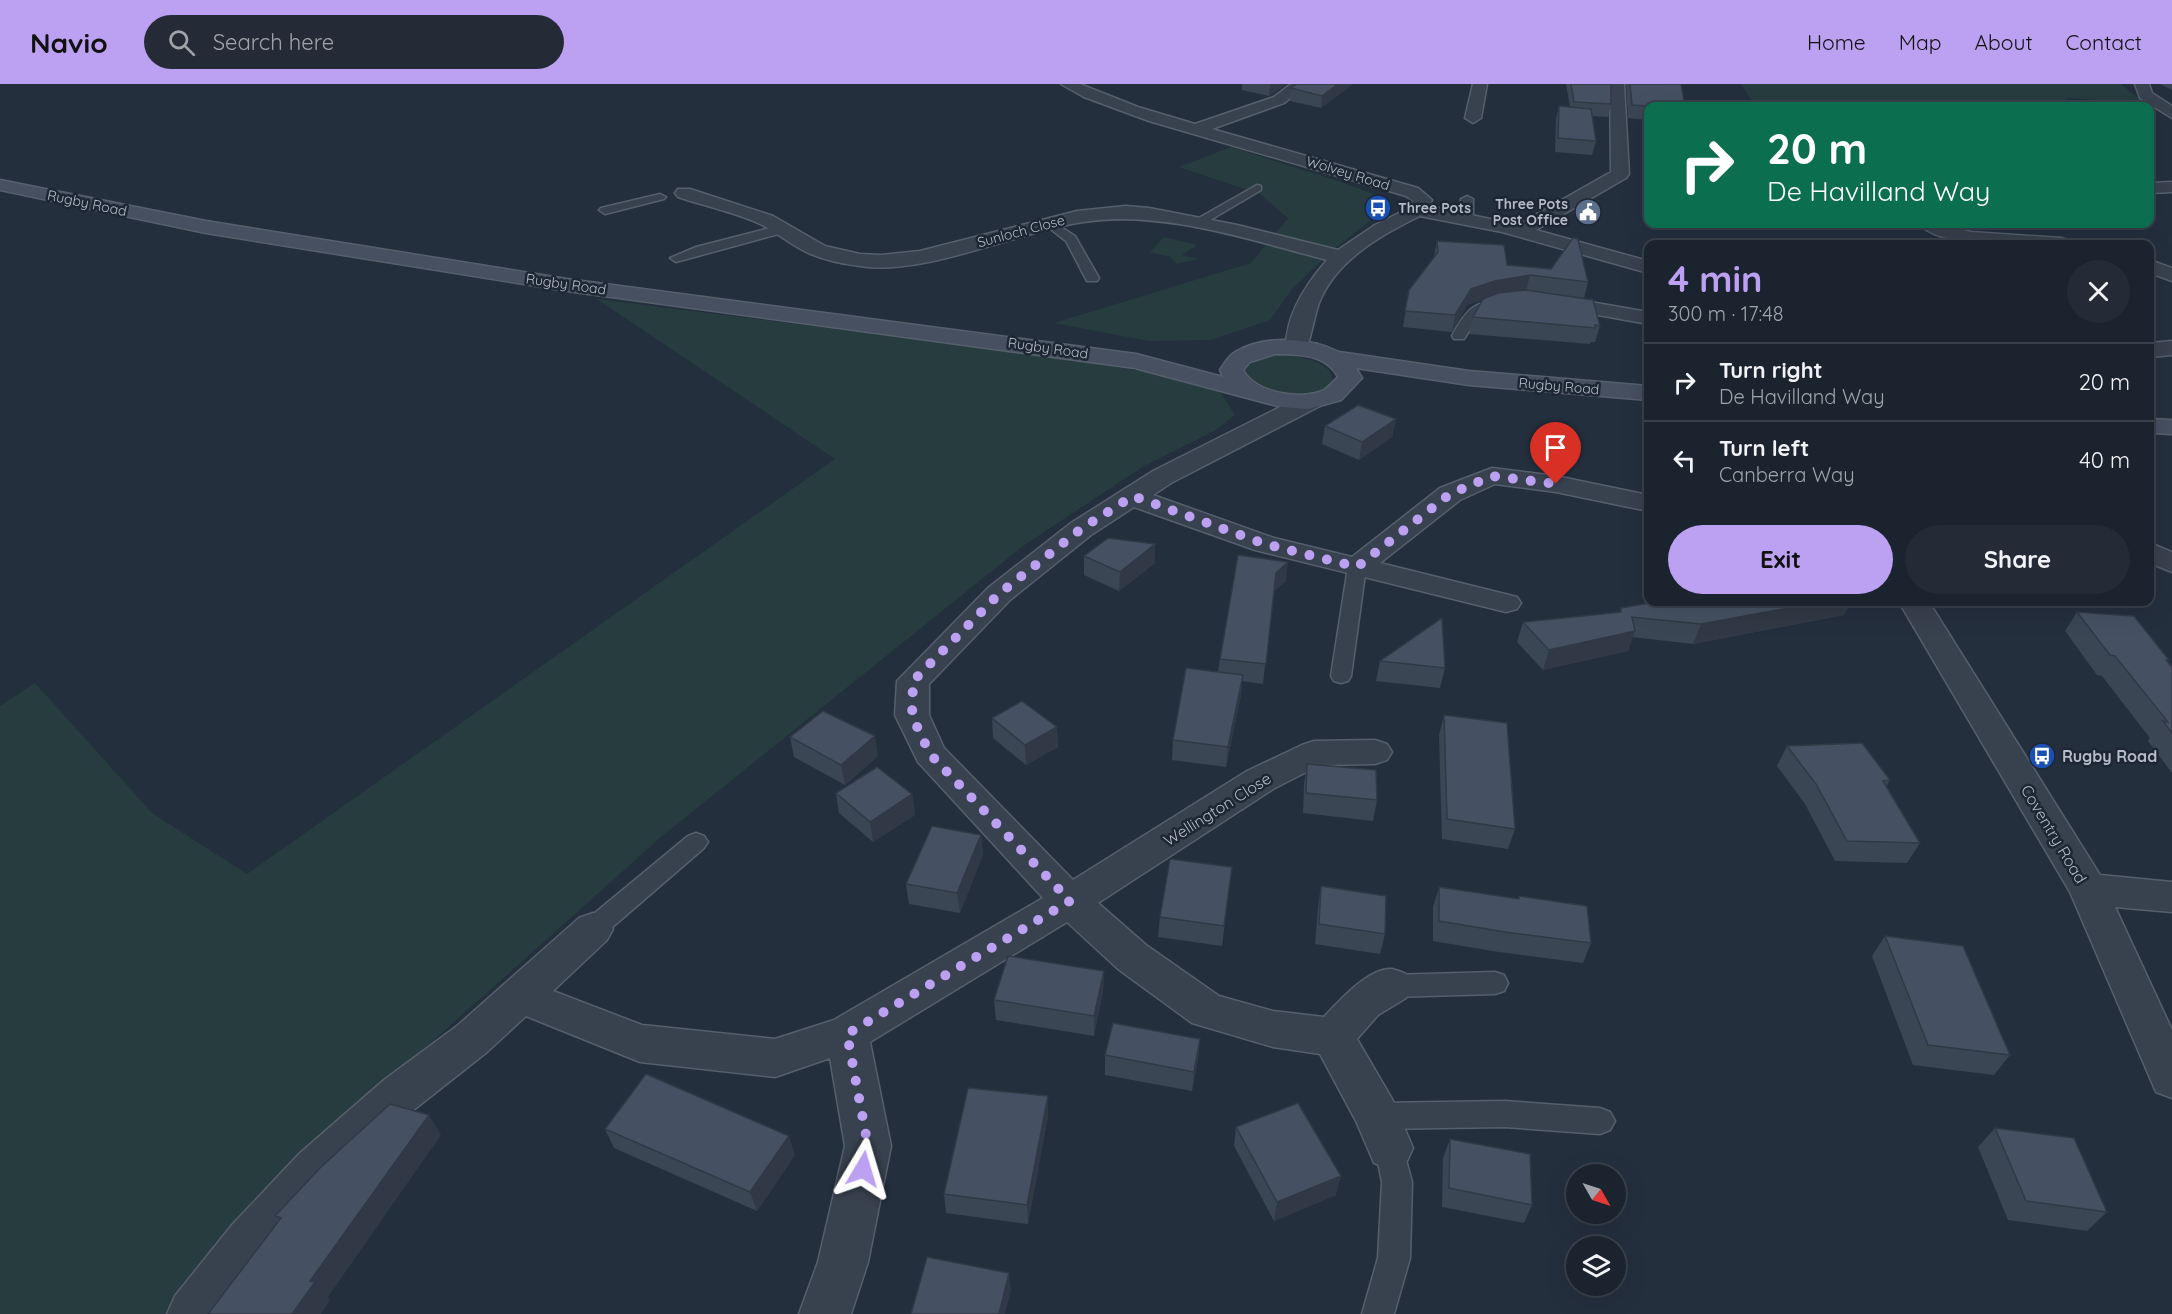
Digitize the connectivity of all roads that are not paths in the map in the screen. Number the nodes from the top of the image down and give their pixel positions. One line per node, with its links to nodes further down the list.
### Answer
1 (1068, 84): 8 (street, Wolvey Road)
2 (1300, 84): 8 (street)
3 (1480, 84): 6 (street)
4 (1617, 84): 20 (street)
5 (2142, 84): 7 (street)
6 (1457, 112)
7 (2172, 113)
8 (1194, 130): 15 (street, Wolvey Road)
9 (0, 185): 36 (main road, Rugby Road)
10 (1257, 188): 16 (lane)
11 (2154, 188): 12 (street)
12 (2172, 188)
13 (660, 196): 14 (lane); 19 (street, Sunloch Close)
14 (605, 210)
15 (1418, 210): 20 (street); 22 (street)
16 (1196, 223): 17 (street, Sunloch Close); 22 (street, Sunloch Close)
17 (1050, 224): 19 (street, Sunloch Close); 27 (lane)
18 (1936, 228): 21 (street)
19 (782, 229): 23 (lane)
20 (1522, 230): 24 (street)
21 (2000, 240)
22 (1341, 257): 31 (street)
23 (676, 258)
24 (1644, 266)
25 (2154, 267): 26 (street)
26 (2172, 274)
27 (1092, 278)
28 (1523, 299): 29 (street); 30 (lane)
29 (1644, 317)
30 (1459, 336)
31 (1297, 347): 34 (main road, Rugby Road); 35 (main road, Rugby Road)
32 (2172, 348): 33 (street)
33 (2154, 350)
34 (1252, 351): 36 (main road, Rugby Road); 38 (main road)
35 (1334, 358): 37 (main road, Rugby Road); 40 (main road)
36 (1136, 361): 38 (main road, Rugby Road)
37 (1469, 378): 39 (main road, Rugby Road); 40 (main road, Rugby Road)
38 (1250, 392): 40 (main road, Rugby Road); 43 (street)
39 (1644, 393)
40 (1321, 398): 43 (street)
41 (2154, 426): 42 (main road)
42 (2172, 427)
43 (1248, 432): 44 (street)
44 (1133, 496): 48 (street); 56 (street)
45 (1644, 501): 48 (street)
46 (2154, 554): 47 (street)
47 (2172, 564)
48 (1357, 567): 49 (street); 51 (lane)
49 (1506, 603)
50 (1916, 606): 54 (street, Coventry Road)
51 (1341, 676)
52 (1375, 752): 56 (street, Wellington Close)
53 (696, 842): 57 (lane)
54 (2088, 889): 55 (street); 63 (street, Coventry Road)
55 (2172, 897)
56 (1070, 901): 61 (street, Wellington Close); 62 (street)
57 (593, 929): 60 (street)
58 (1495, 983): 59 (lane)
59 (1391, 986): 62 (street)
60 (518, 995): 61 (street, Wellington Close); 66 (street)
61 (847, 1034): 67 (street)
62 (1333, 1037): 65 (street)
63 (2172, 1078)
64 (1600, 1121): 65 (lane)
65 (1384, 1132): 68 (lane)
66 (193, 1314)
67 (825, 1314)
68 (1378, 1314)

